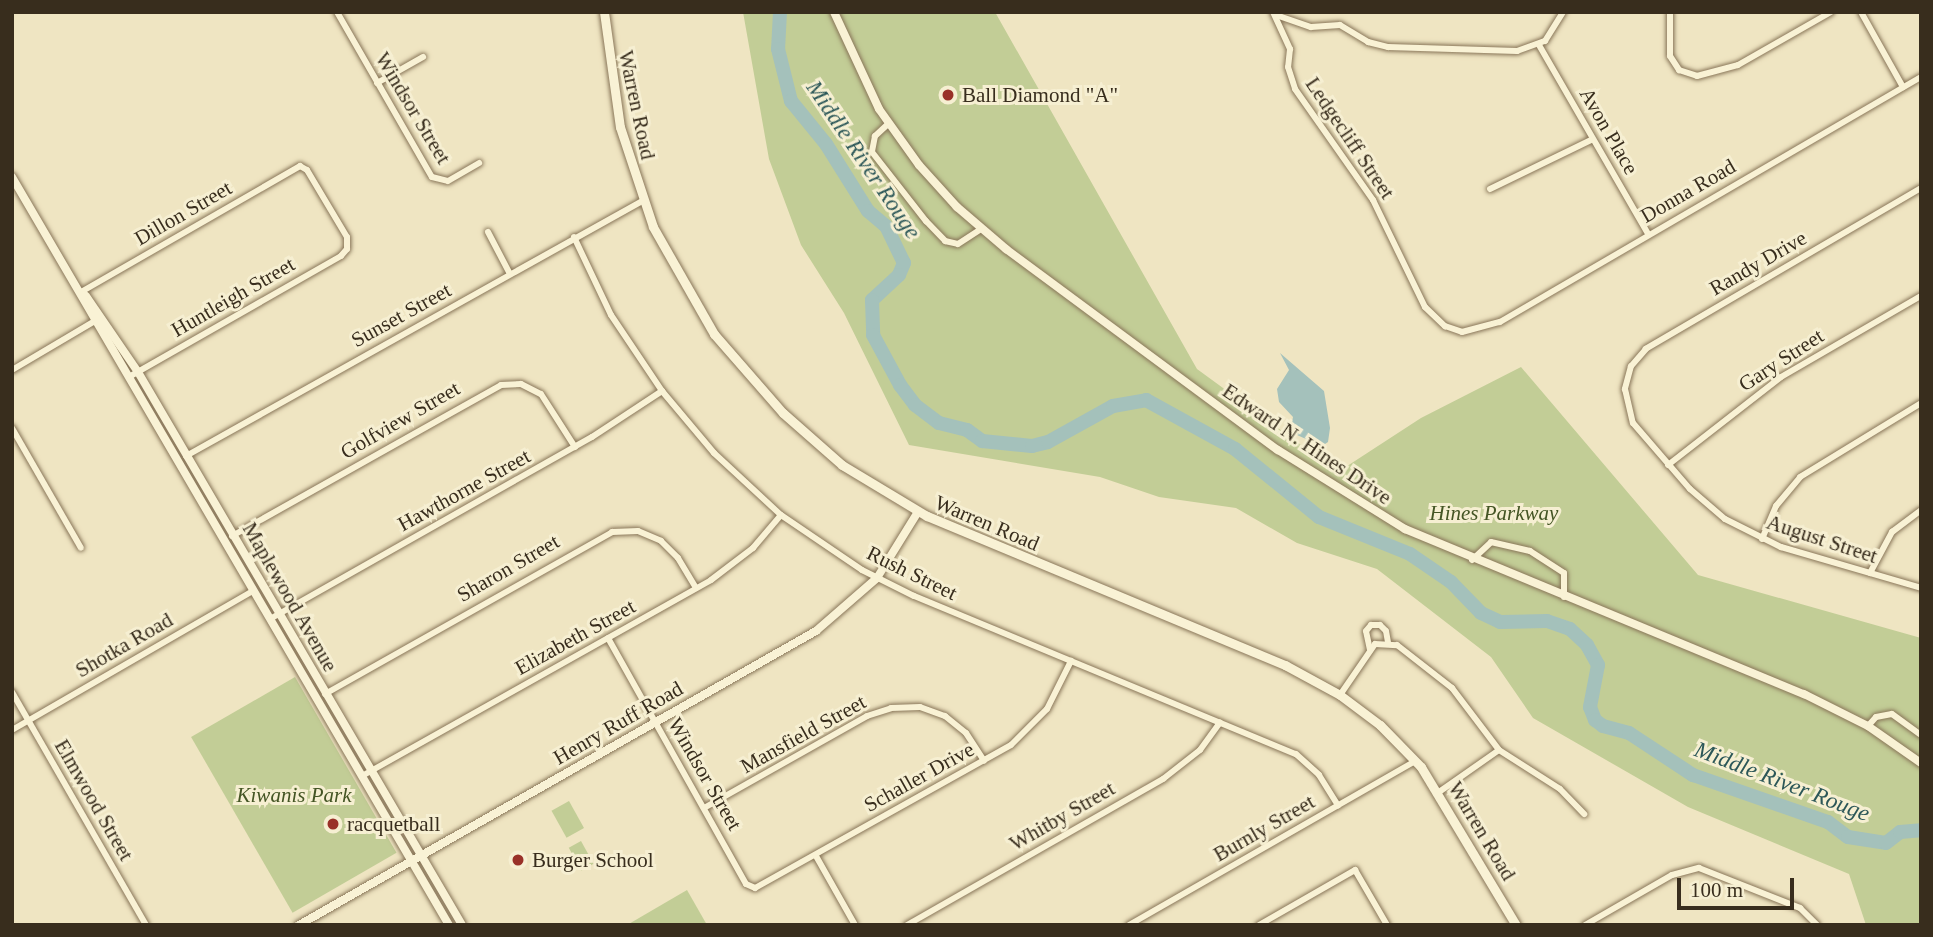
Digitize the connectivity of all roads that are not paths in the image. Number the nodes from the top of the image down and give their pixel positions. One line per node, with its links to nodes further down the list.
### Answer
1 (337, 12): 12 (street, Windsor Street)
2 (604, 12): 21 (main road, Warren Road)
3 (834, 12): 14 (street, Edward N. Hines Drive)
4 (1563, 12): 9 (street)
5 (1670, 12): 6 (street)
6 (1831, 12)
7 (1861, 12): 13 (street)
8 (1274, 14): 9 (street); 30 (street, Ledgecliff Street)
9 (1539, 45): 15 (street, Avon Place)
10 (423, 57): 12 (street)
11 (1921, 77): 13 (street, Donna Road)
12 (377, 83): 16 (street, Windsor Street)
13 (1903, 88): 24 (street, Donna Road)
14 (888, 124): 22 (street, Edward N. Hines Drive); 22 (street)
15 (1593, 139): 20 (street); 24 (street, Avon Place)
16 (479, 163)
17 (303, 167): 27 (street, Dillon Street); 32 (street, Huntleigh Street)
18 (12, 177): 27 (street, Maplewood Avenue)
19 (1921, 188): 34 (street, Randy Drive)
20 (1490, 190)
21 (642, 201): 25 (street, Sunset Street); 43 (main road, Warren Road)
22 (981, 229): 49 (street, Edward N. Hines Drive)
23 (488, 232): 26 (street)
24 (1648, 234): 30 (street, Donna Road)
25 (575, 237): 26 (street, Sunset Street); 35 (street, Rush Street)
26 (510, 274): 39 (street, Sunset Street)
27 (81, 292): 29 (street, Maplewood Avenue); 32 (street, Maplewood Avenue)
28 (1921, 296): 41 (street, Gary Street)
29 (95, 321): 31 (street); 33 (street, Maplewood Avenue)
30 (1472, 332)
31 (12, 370)
32 (138, 372): 33 (street, Huntleigh Street); 39 (street, Maplewood Avenue)
33 (129, 377): 40 (street, Maplewood Avenue)
34 (1626, 381): 41 (street, August Street)
35 (662, 391): 38 (street, Hawthorne Street); 44 (street, Rush Street)
36 (1921, 403): 47 (street)
37 (12, 428): 48 (street)
38 (575, 447): 45 (street, Golfview Street); 56 (street, Hawthorne Street)
39 (187, 456): 40 (street, Sunset Street); 45 (street, Maplewood Avenue)
40 (178, 461): 46 (street, Maplewood Avenue)
41 (1668, 465): 47 (street, August Street)
42 (1921, 510): 50 (street)
43 (918, 512): 51 (street, Henry Ruff Road); 64 (main road, Warren Road)
44 (781, 515): 51 (street, Rush Street); 53 (street, Elizabeth Street)
45 (234, 535): 46 (street, Golfview Street); 56 (street, Maplewood Avenue)
46 (224, 540): 54 (street, Maplewood Avenue)
47 (1762, 540): 50 (street, August Street)
48 (81, 548)
49 (1472, 560): 55 (street, Edward N. Hines Drive); 55 (street)
50 (1870, 573): 52 (street, August Street)
51 (877, 578): 61 (street, Rush Street); 67 (street, Henry Ruff Road)
52 (1921, 587)
53 (696, 588): 58 (street, Elizabeth Street); 63 (street, Sharon Street)
54 (253, 591): 57 (street, Maplewood Avenue); 66 (street, Shotka Road)
55 (1564, 597): 69 (street, Edward N. Hines Drive)
56 (279, 613): 57 (street, Hawthorne Street); 63 (street, Maplewood Avenue)
57 (270, 619): 65 (street, Maplewood Avenue)
58 (608, 638): 67 (street, Windsor Street); 76 (street, Elizabeth Street)
59 (1388, 642): 60 (street); 60 (street); 72 (street)
60 (1370, 650): 64 (street)
61 (1071, 661): 68 (street, Rush Street); 73 (street, Schaller Drive)
62 (12, 692): 66 (street, Elmwood Street)
63 (326, 693): 65 (street, Sharon Street); 76 (street, Maplewood Avenue)
64 (1340, 695): 74 (main road, Warren Road)
65 (317, 698): 77 (street, Maplewood Avenue)
66 (29, 720): 70 (street, Shotka Road); 88 (street, Elmwood Street)
67 (655, 721): 80 (street, Windsor Street); 82 (street, Henry Ruff Road)
68 (1220, 722): 79 (street, Rush Street); 93 (street, Whitby Street)
69 (1868, 726): 71 (street); 75 (street, Edward N. Hines Drive)
70 (12, 730)
71 (1921, 735)
72 (1499, 750): 78 (street); 81 (street)
73 (984, 761): 80 (street, Mansfield Street); 83 (street, Schaller Drive)
74 (1415, 761): 78 (main road, Warren Road); 79 (street, Burnly Street)
75 (1921, 763)
76 (372, 771): 77 (street, Elizabeth Street); 82 (street, Maplewood Avenue)
77 (362, 776): 84 (street, Maplewood Avenue)
78 (1439, 792): 97 (main road, Warren Road)
79 (1338, 806): 94 (street, Burnly Street)
80 (704, 808): 85 (street, Windsor Street)
81 (1584, 814)
82 (421, 855): 84 (street, Henry Ruff Road); 86 (street, Maplewood Avenue)
83 (816, 856): 85 (street, Schaller Drive); 92 (street)
84 (412, 860): 87 (street, Maplewood Avenue); 89 (street, Henry Ruff Road)
85 (752, 888)
86 (452, 908): 87 (street); 91 (street, Maplewood Avenue)
87 (443, 913): 90 (street, Maplewood Avenue)
88 (146, 925)
89 (299, 925)
90 (449, 925)
91 (462, 925)
92 (855, 925)
93 (908, 925)
94 (1129, 925)
95 (1259, 925): 96 (street)
96 (1387, 925)
97 (1516, 925)
98 (1585, 925): 99 (street)
99 (1817, 925)

